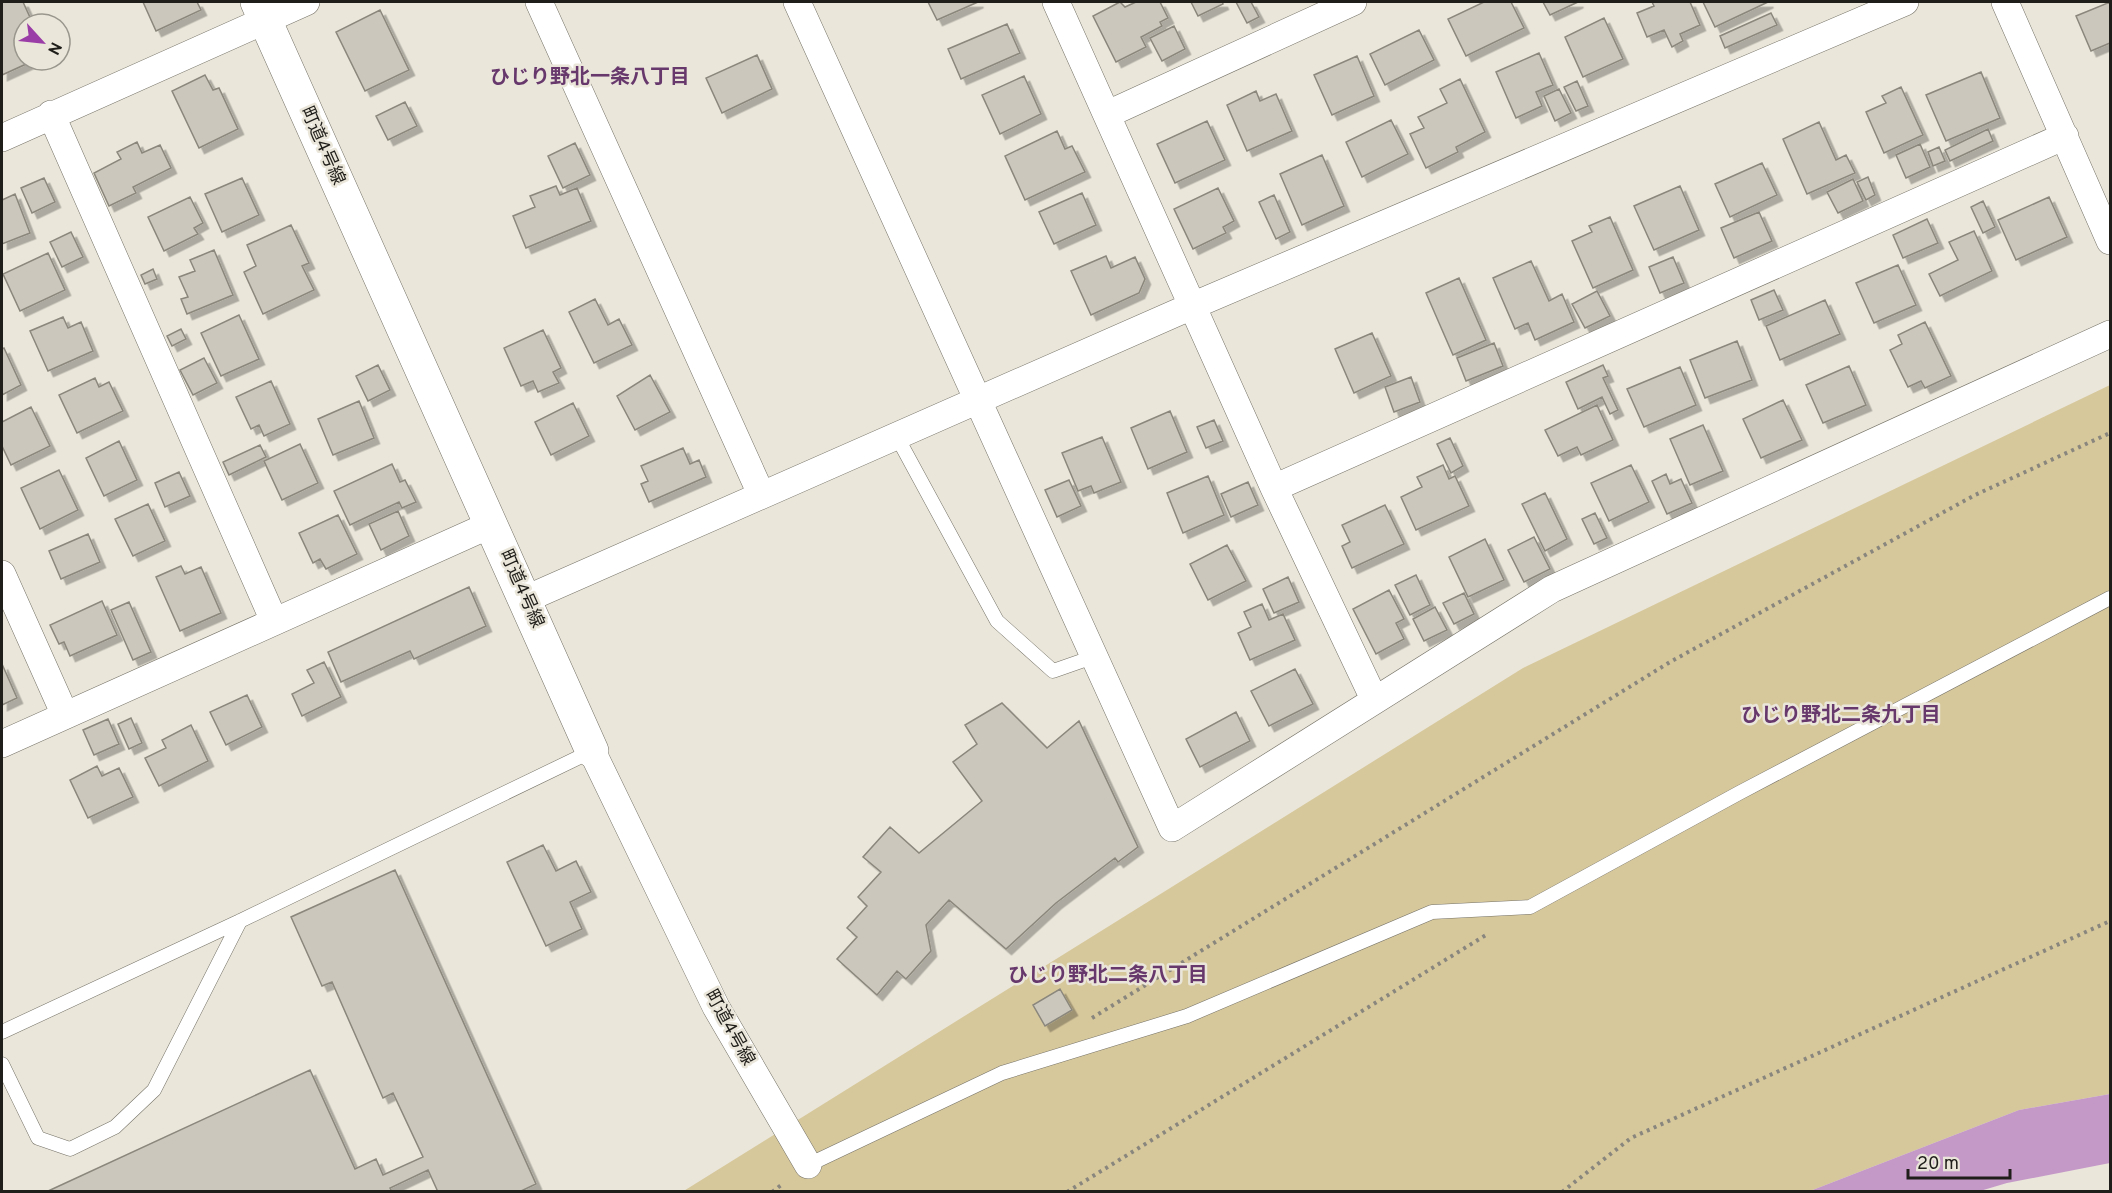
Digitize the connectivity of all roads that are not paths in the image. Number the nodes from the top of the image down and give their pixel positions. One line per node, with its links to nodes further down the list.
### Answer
1 (306, 2): 8 (street)
2 (539, 2): 19 (street)
3 (797, 2): 16 (street)
4 (1056, 2): 10 (street)
5 (1353, 2): 10 (street)
6 (1905, 2): 14 (street)
7 (2005, 2): 11 (street)
8 (261, 11): 9 (street); 20 (street, 町道4号線)
9 (51, 114): 12 (street); 24 (street)
10 (1108, 114): 14 (street)
11 (2065, 136): 13 (street); 18 (street)
12 (2, 138)
13 (2110, 241)
14 (1192, 306): 16 (street); 18 (street)
15 (2110, 334): 26 (street)
16 (977, 400): 17 (street); 25 (street)
17 (896, 435): 19 (street); 25 (lane)
18 (1274, 489): 26 (street)
19 (761, 494): 23 (street)
20 (492, 524): 23 (street, 町道4号線); 24 (street)
21 (2, 574): 27 (street)
22 (2110, 598): 33 (lane)
23 (526, 599): 29 (street, 町道4号線)
24 (274, 621): 27 (street)
25 (1093, 657): 26 (street)
26 (1374, 699)
27 (65, 715): 28 (street)
28 (2, 744)
29 (592, 751): 30 (lane); 33 (street, 町道4号線)
30 (240, 921): 31 (lane); 32 (lane)
31 (2, 1032)
32 (2, 1064)
33 (808, 1165)

